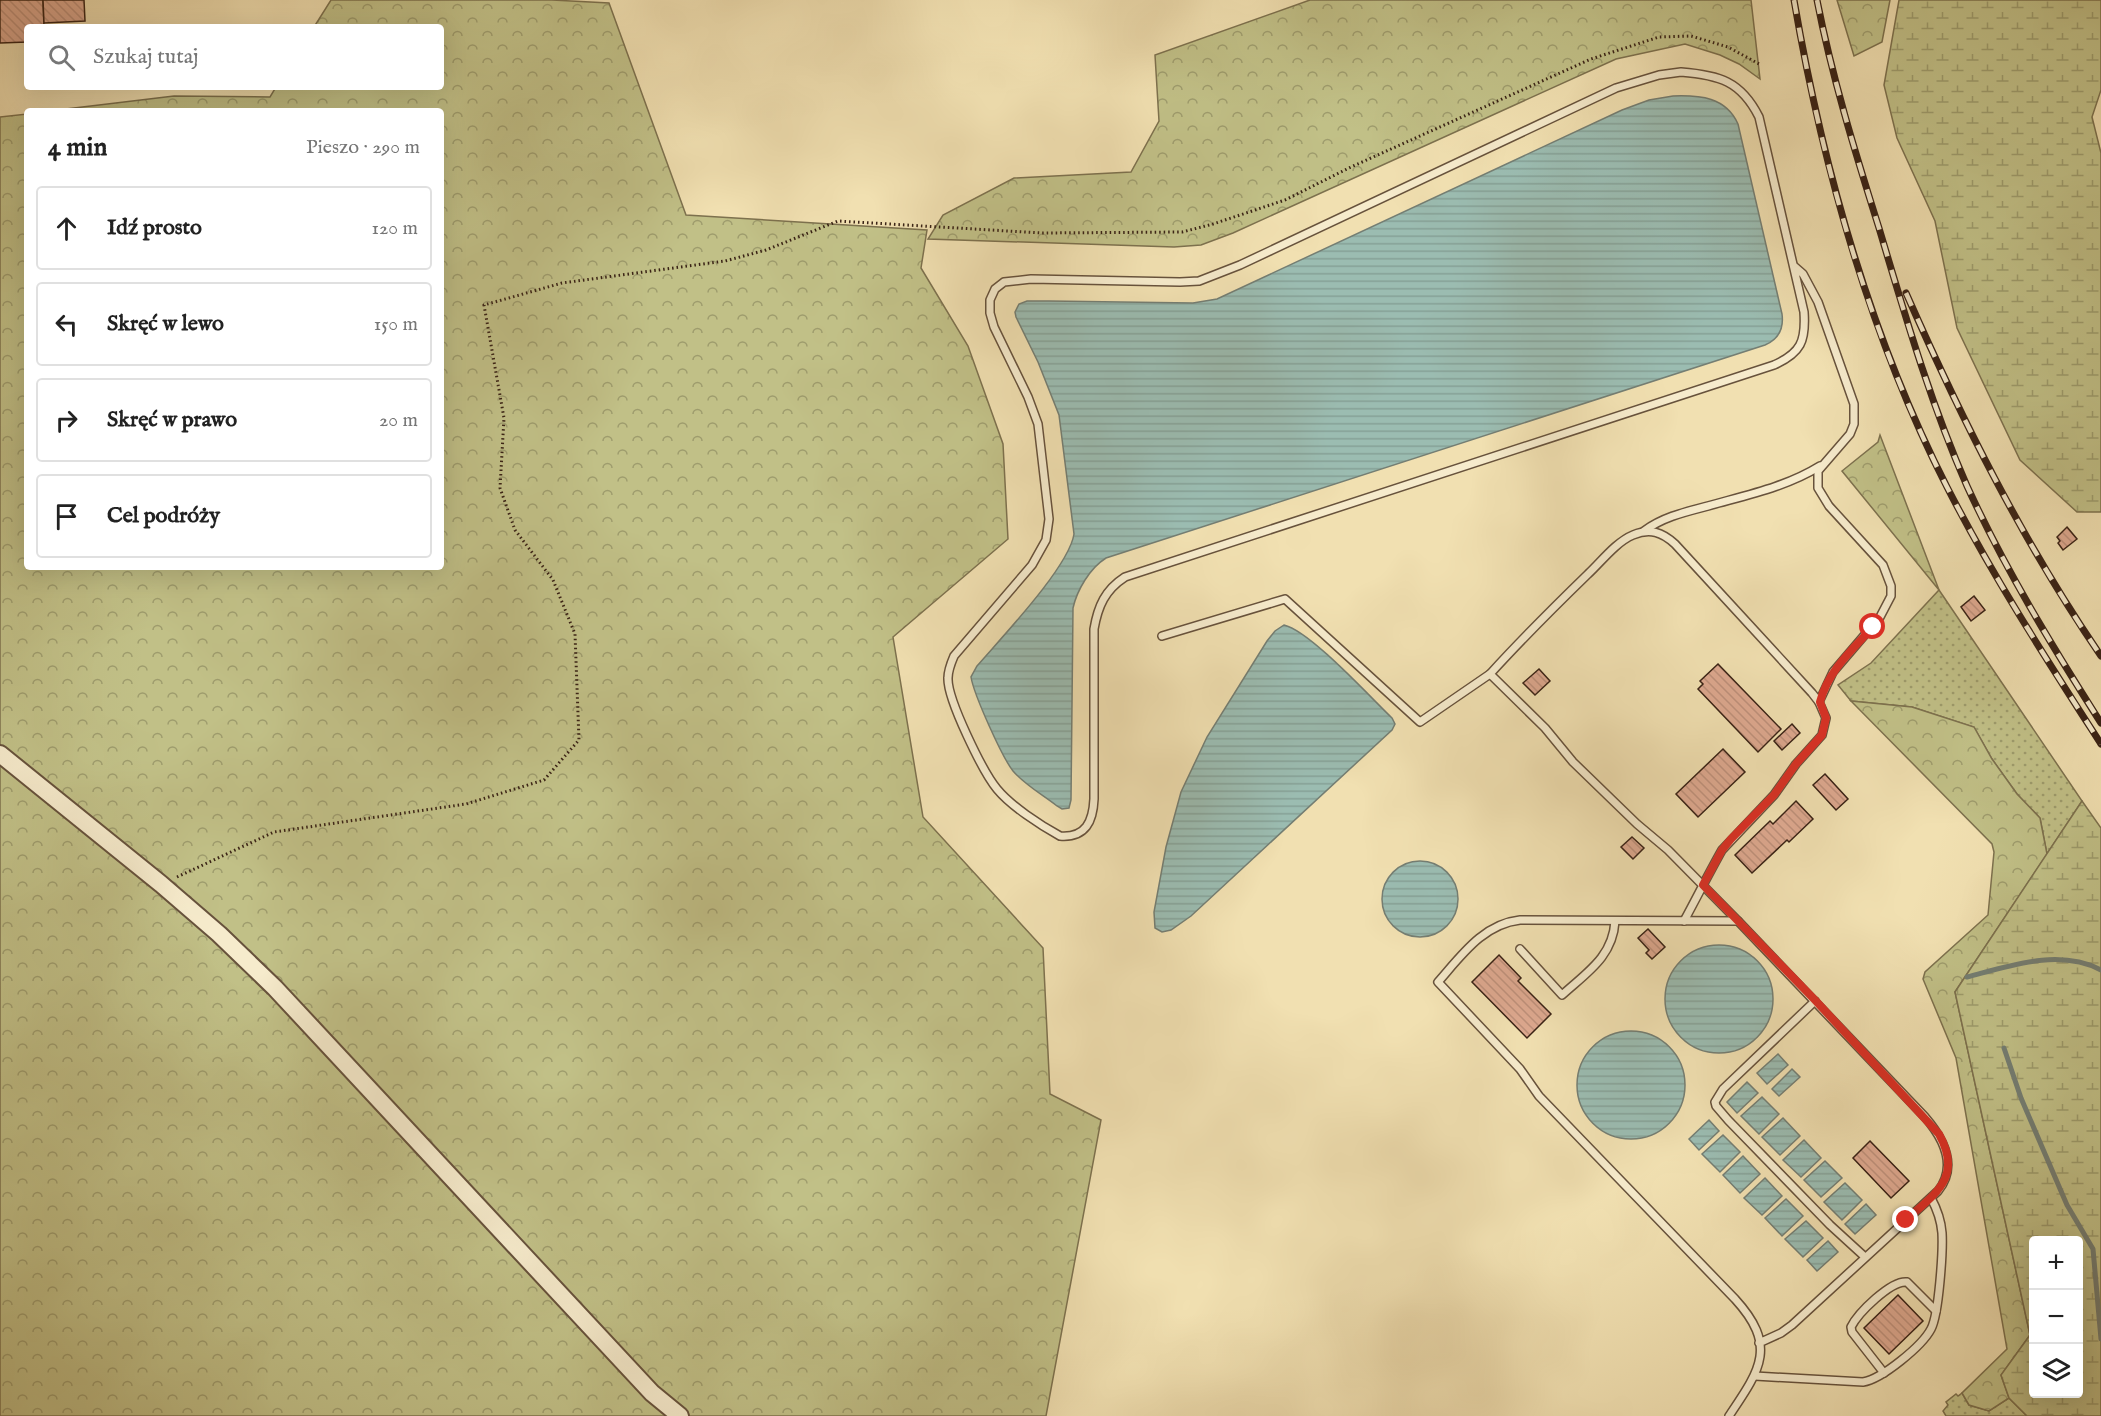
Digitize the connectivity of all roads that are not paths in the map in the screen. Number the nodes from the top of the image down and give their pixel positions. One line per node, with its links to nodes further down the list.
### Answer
1 (1794, 266): 1 (lane); 2 (lane)
2 (1823, 464): 3 (lane); 6 (lane)
3 (1644, 531): 5 (lane); 6 (lane)
4 (1162, 636): 5 (lane)
5 (1490, 674): 8 (lane)
6 (1820, 702): 8 (lane)
7 (0, 754): 20 (street)
8 (1703, 885): 10 (lane); 11 (lane)
9 (1615, 921): 10 (lane); 12 (lane); 17 (lane)
10 (1684, 921): 11 (lane)
11 (1738, 921): 13 (lane)
12 (1520, 949)
13 (1815, 1000): 14 (lane); 15 (lane)
14 (1931, 1198): 15 (lane); 16 (lane)
15 (1865, 1257): 17 (lane)
16 (1936, 1311): 18 (lane); 18 (lane)
17 (1760, 1343): 19 (lane)
18 (1884, 1373): 19 (lane)
19 (1755, 1376): 21 (lane)
20 (680, 1416)
21 (1729, 1416)

